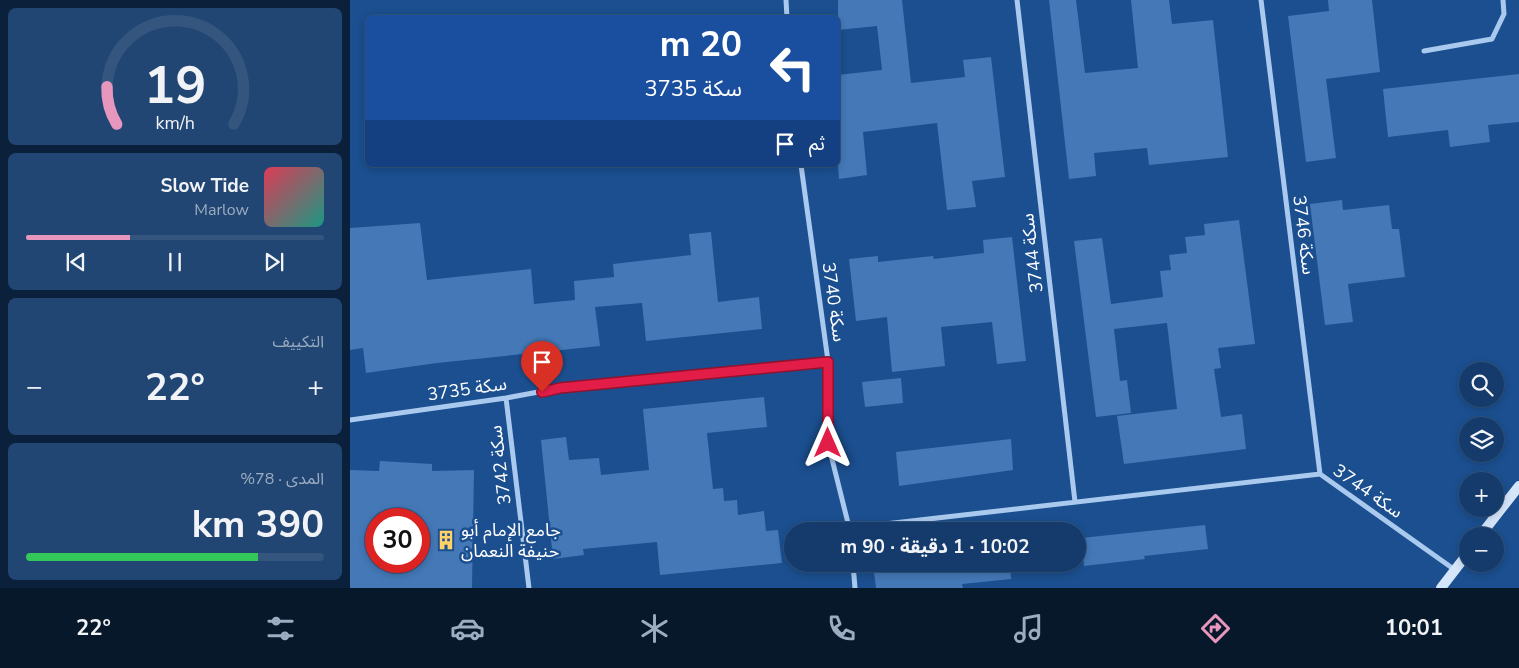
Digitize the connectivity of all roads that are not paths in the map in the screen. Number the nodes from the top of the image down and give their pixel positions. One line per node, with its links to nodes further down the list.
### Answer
1 (786, 0): 5 (street)
2 (1017, 0): 13 (street, سكة 3744)
3 (1261, 0): 11 (street, سكة 3746)
4 (1503, 0): 6 (street)
5 (787, 15)
6 (1424, 51)
7 (801, 167): 8 (street, سكة 3740)
8 (828, 362): 9 (street, سكة 3735); 14 (street, سكة 3740)
9 (506, 398): 10 (street, سكة 3735); 20 (street, سكة 3742)
10 (350, 420)
11 (1320, 474): 13 (street, سكة 3744); 18 (street, سكة 3744)
12 (1519, 486): 16 (street)
13 (1075, 502): 15 (street, سكة 3744)
14 (848, 522)
15 (914, 522)
16 (1487, 527)
17 (1459, 564): 18 (street)
18 (1454, 570): 22 (street)
19 (854, 572): 21 (street)
20 (528, 588)
21 (855, 588)
22 (1441, 588)

